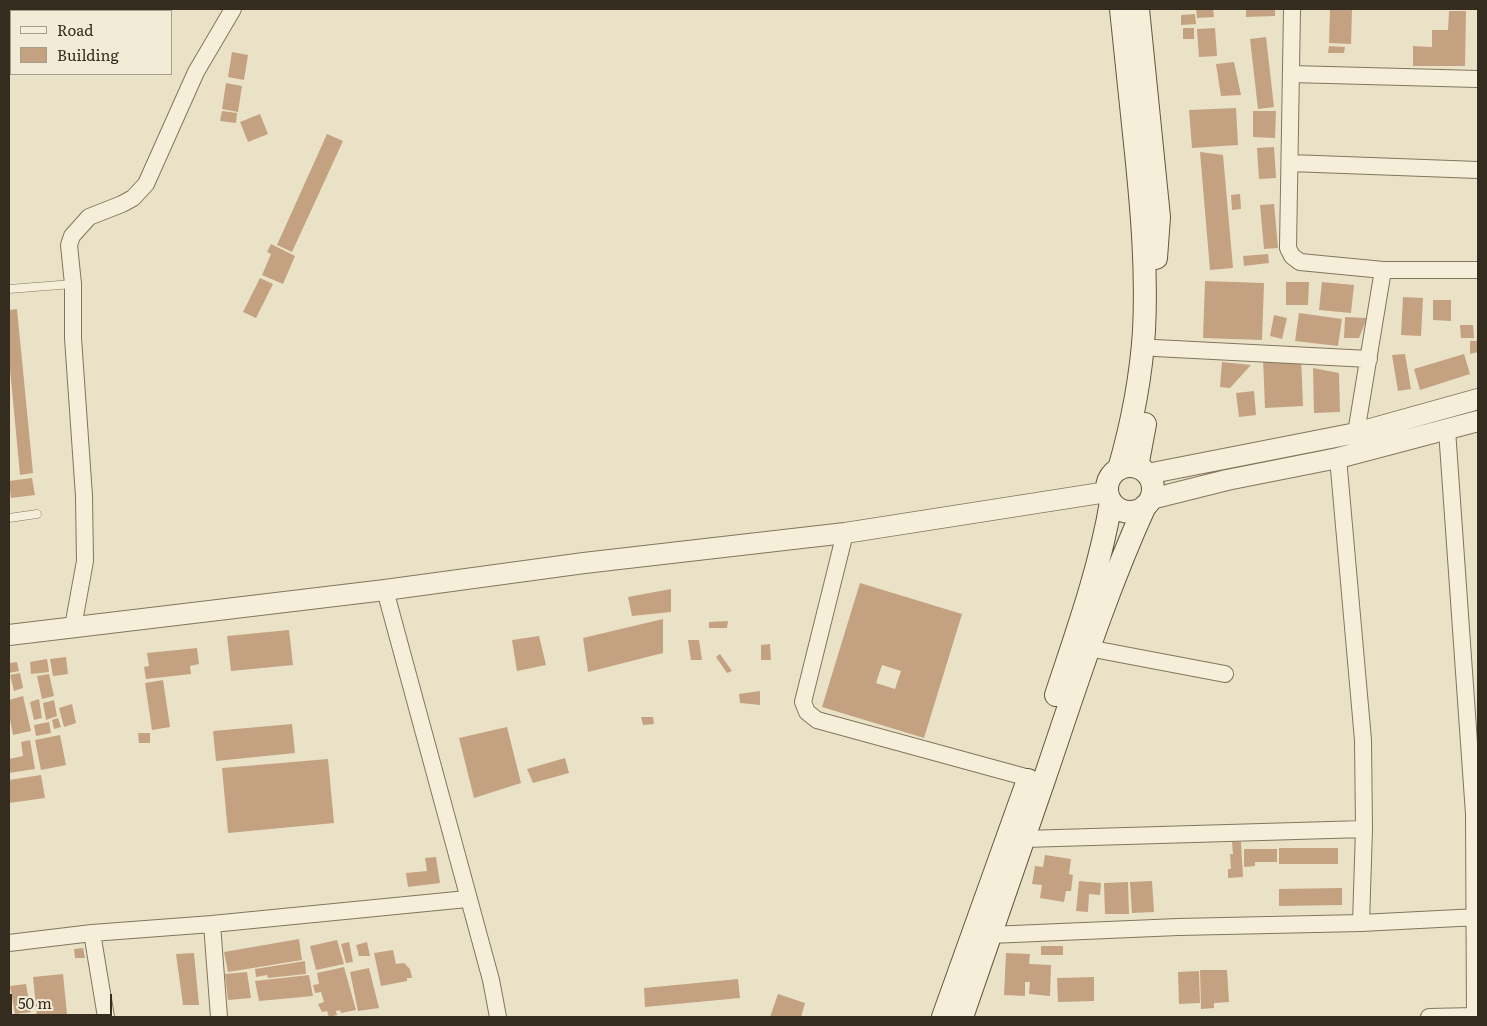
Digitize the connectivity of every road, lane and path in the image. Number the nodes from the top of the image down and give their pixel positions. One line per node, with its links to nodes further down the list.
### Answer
1 (232, 9): 11 (street)
2 (1121, 9): 20 (main road)
3 (1138, 9): 13 (main road)
4 (1292, 9): 5 (street)
5 (1290, 74): 6 (street); 7 (street)
6 (1478, 79)
7 (1290, 163): 8 (street); 9 (street)
8 (1478, 170)
9 (1383, 270): 10 (street); 14 (street)
10 (1478, 270)
11 (72, 284): 12 (lane); 27 (street)
12 (9, 289)
13 (1155, 348): 14 (street); 20 (main road)
14 (1369, 358): 18 (street)
15 (1478, 399): 18 (street)
16 (1478, 421): 17 (street)
17 (1447, 430): 19 (street); 32 (street)
18 (1356, 433): 20 (street)
19 (1338, 458): 22 (street); 33 (street)
20 (1135, 470): 21 (main road); 22 (main road)
21 (1109, 497): 22 (main road); 25 (street); 31 (main road)
22 (1148, 503): 29 (main road)
23 (37, 514): 24 (lane)
24 (9, 518)
25 (845, 533): 26 (street); 31 (street)
26 (385, 590): 27 (street); 35 (street)
27 (73, 627): 28 (street)
28 (9, 635)
29 (1088, 648): 30 (street); 34 (main road)
30 (1225, 674)
31 (1029, 778): 45 (main road)
32 (1476, 814): 36 (street)
33 (1364, 829): 34 (street); 37 (street)
34 (1024, 839): 40 (main road)
35 (467, 898): 38 (street); 44 (street)
36 (1477, 917): 37 (street); 48 (street)
37 (1361, 923): 40 (street)
38 (212, 924): 39 (street); 43 (street)
39 (92, 933): 41 (street); 42 (street)
40 (990, 935): 46 (main road)
41 (9, 943)
42 (106, 1017)
43 (219, 1017)
44 (498, 1017)
45 (943, 1017)
46 (962, 1017)
47 (1429, 1017): 48 (street)
48 (1474, 1017)

